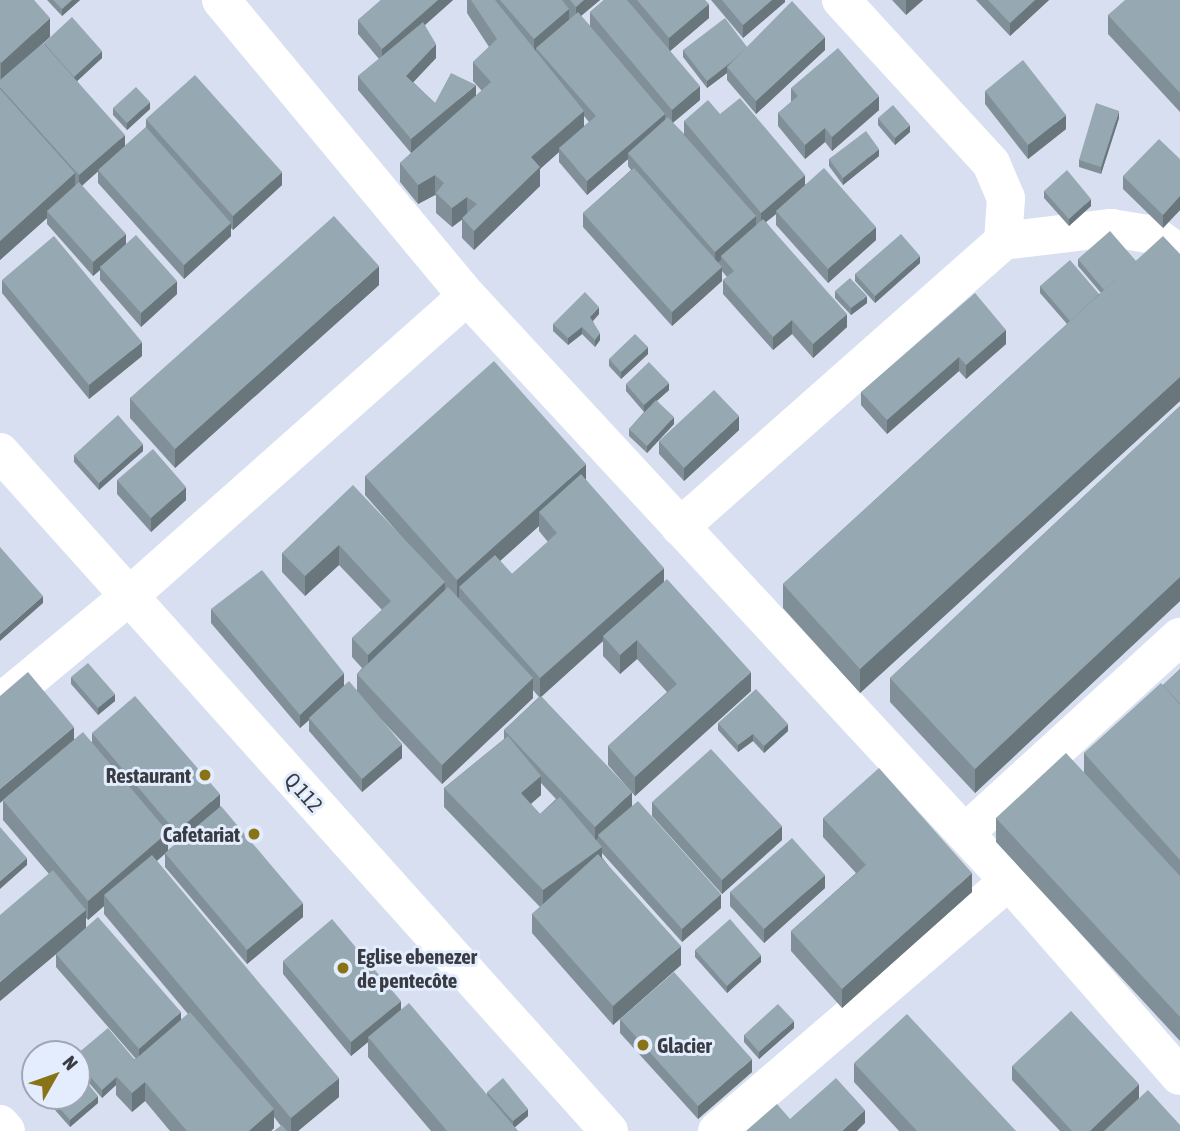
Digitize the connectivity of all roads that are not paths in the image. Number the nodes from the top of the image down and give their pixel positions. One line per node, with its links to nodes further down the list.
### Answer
1 (221, 0): 5 (street)
2 (841, 0): 3 (street)
3 (1003, 240): 4 (street); 7 (street)
4 (1180, 254)
5 (467, 296): 7 (street); 8 (street)
6 (0, 452): 8 (street, Q 112)
7 (680, 527): 11 (street)
8 (128, 597): 10 (street); 16 (street, Q 112)
9 (1180, 638): 11 (street)
10 (0, 703)
11 (965, 833): 12 (street)
12 (1009, 881): 13 (street); 17 (street)
13 (1180, 1076)
14 (0, 1124): 15 (street)
15 (6, 1131)
16 (609, 1131)
17 (717, 1131)

